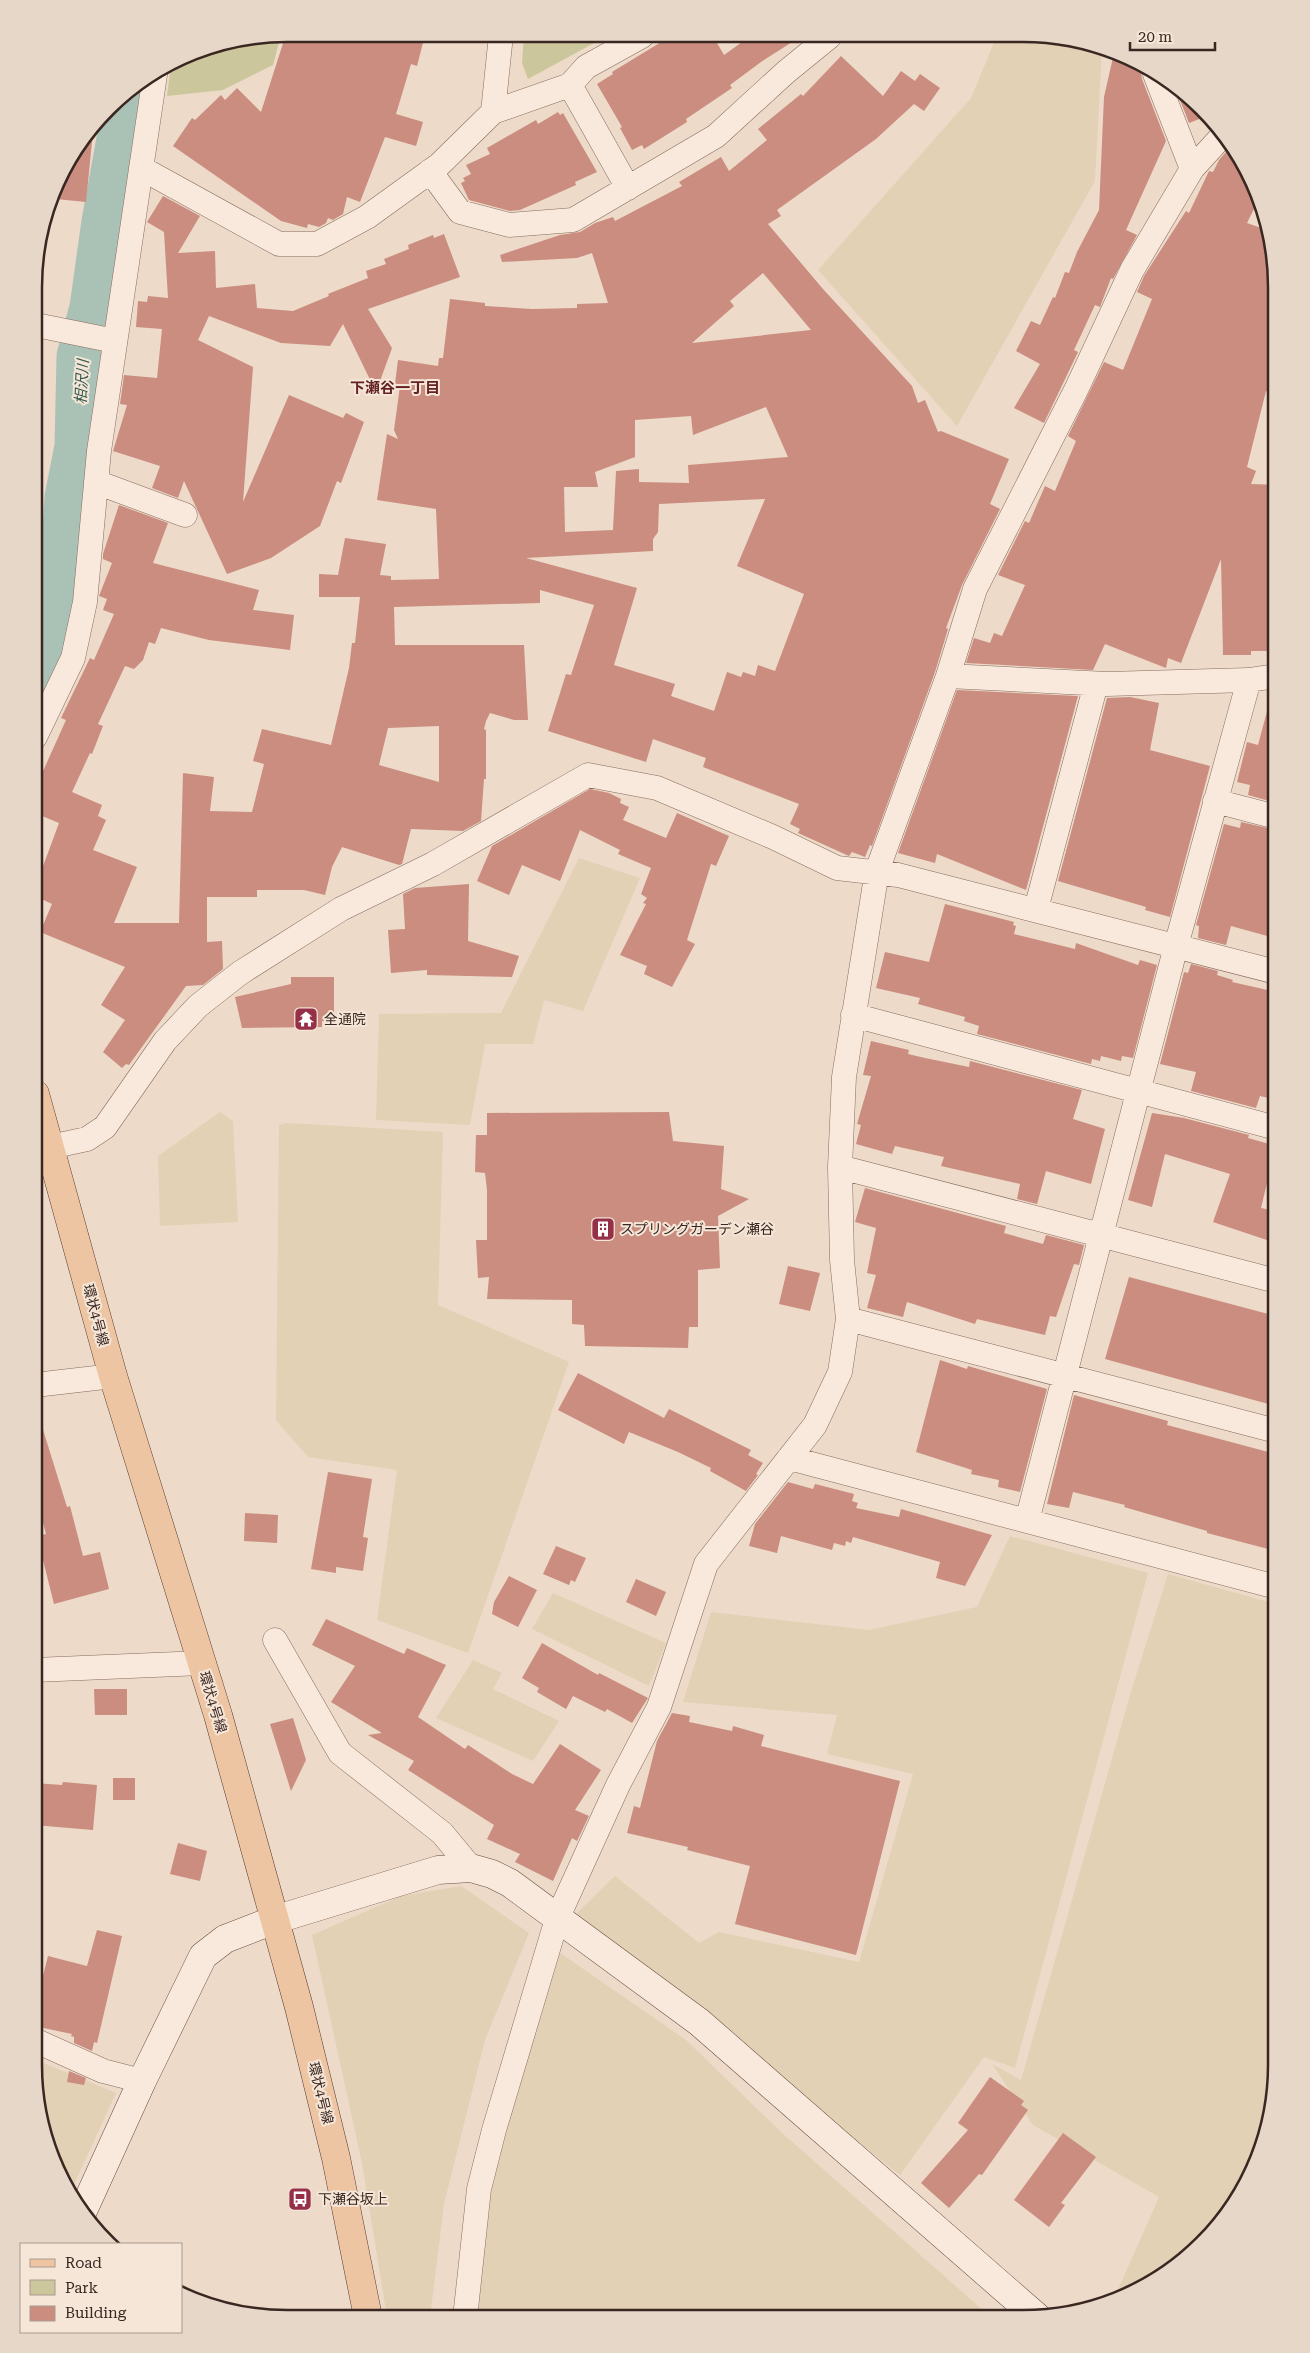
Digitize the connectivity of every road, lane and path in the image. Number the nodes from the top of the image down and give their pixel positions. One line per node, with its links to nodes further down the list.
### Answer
1 (500, 42): 7 (street)
2 (631, 42): 6 (street)
3 (824, 42): 12 (street)
4 (155, 81): 9 (street)
5 (1159, 84): 10 (street)
6 (570, 85): 7 (street); 12 (street)
7 (493, 112): 11 (street)
8 (1218, 140): 10 (street)
9 (141, 168): 11 (street); 15 (street)
10 (1192, 169): 17 (street)
11 (430, 171): 12 (street)
12 (628, 188)
13 (42, 326): 14 (street)
14 (105, 339)
15 (96, 482): 16 (street); 21 (street)
16 (185, 515)
17 (948, 676): 20 (street); 24 (street)
18 (1268, 677): 19 (street)
19 (1249, 680): 20 (street); 22 (street)
20 (1096, 684): 25 (street)
21 (42, 722)
22 (1215, 801): 23 (street); 26 (street)
23 (1268, 815)
24 (877, 871): 25 (street); 28 (street); 31 (street)
25 (1036, 909): 26 (street)
26 (1176, 946): 27 (street); 29 (street)
27 (1268, 970)
28 (853, 1015): 29 (street); 32 (street)
29 (1138, 1092): 30 (street); 33 (street)
30 (1268, 1126)
31 (42, 1146): 36 (main road, 環状4号線)
32 (840, 1167): 33 (street); 35 (street)
33 (1101, 1236): 34 (street); 37 (street)
34 (1268, 1279)
35 (848, 1319): 37 (street); 40 (street)
36 (113, 1376): 38 (street); 44 (main road, 環状4号線)
37 (1064, 1376): 39 (street); 41 (street)
38 (42, 1384)
39 (1268, 1430)
40 (790, 1458): 41 (street); 47 (street)
41 (1027, 1521): 42 (street)
42 (1268, 1585)
43 (276, 1640): 46 (street)
44 (202, 1663): 45 (street); 48 (main road, 環状4号線)
45 (42, 1670)
46 (472, 1868): 47 (street); 48 (street)
47 (557, 1919): 53 (street); 54 (street)
48 (274, 1920): 50 (street); 52 (main road, 環状4号線)
49 (42, 2044): 50 (street)
50 (142, 2081): 51 (street)
51 (86, 2205)
52 (367, 2310)
53 (466, 2310)
54 (1029, 2310)

